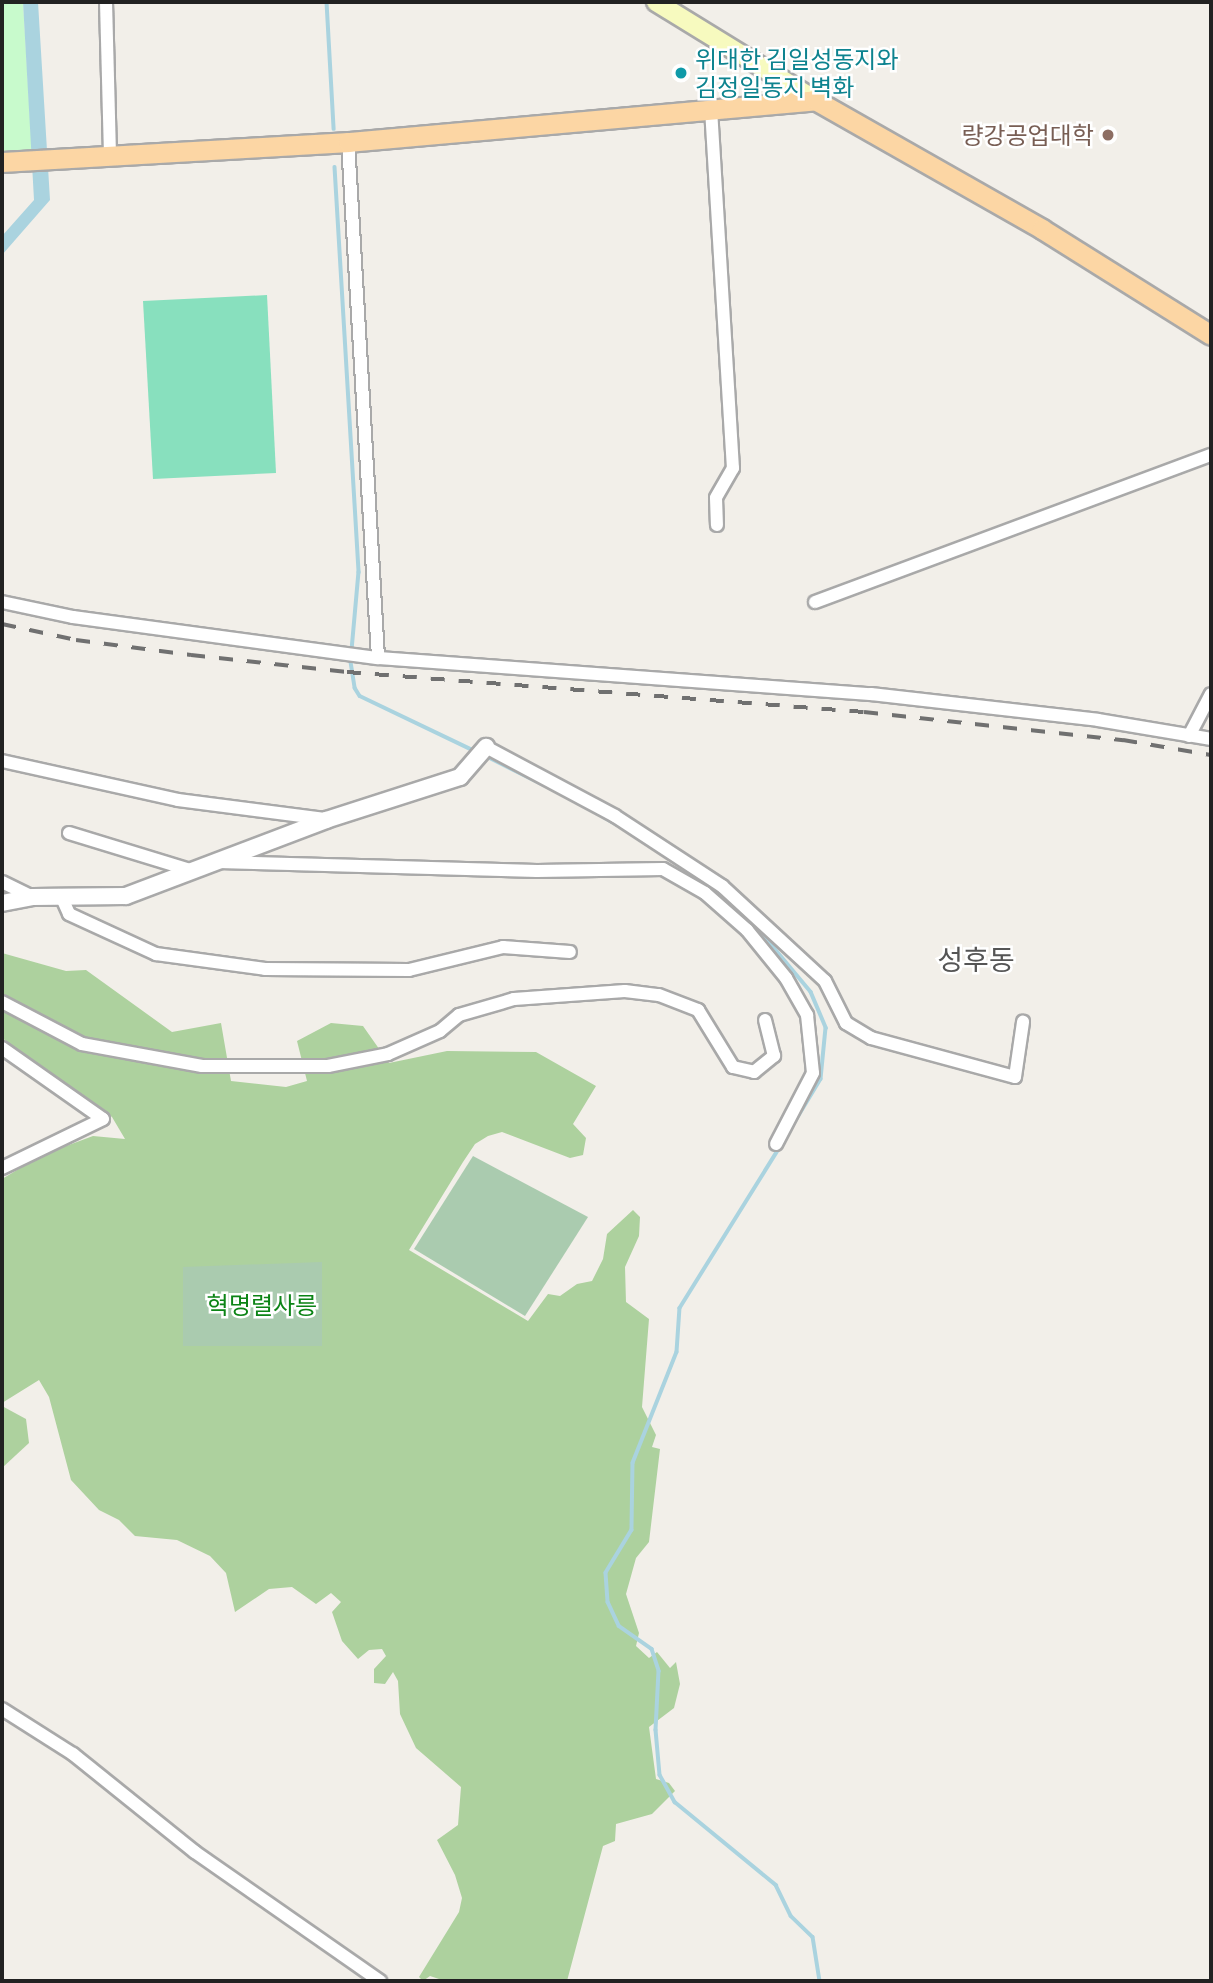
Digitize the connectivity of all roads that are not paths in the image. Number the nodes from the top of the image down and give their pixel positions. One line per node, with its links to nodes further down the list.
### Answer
1 (106, 2): 6 (street)
2 (656, 2): 3 (main road)
3 (815, 100): 4 (main road); 8 (main road)
4 (711, 109): 5 (main road); 10 (street)
5 (348, 142): 6 (main road); 13 (street)
6 (110, 155): 7 (main road)
7 (11, 161)
8 (1211, 335)
9 (1211, 455): 12 (street)
10 (717, 525)
11 (2, 602): 13 (street)
12 (815, 602)
13 (378, 658): 15 (street)
14 (1211, 694): 15 (street)
15 (1189, 736): 16 (street)
16 (1211, 739)
17 (482, 752): 19 (street); 30 (street)
18 (2, 761): 19 (street)
19 (326, 820): 21 (street)
20 (69, 833): 22 (street)
21 (215, 862): 22 (street); 32 (street)
22 (193, 871): 25 (street)
23 (2, 882): 24 (street)
24 (33, 897): 25 (street); 26 (street)
25 (62, 898): 27 (street)
26 (2, 903)
27 (570, 952)
28 (2, 1002): 29 (street)
29 (765, 1020)
30 (1023, 1022)
31 (2, 1048): 33 (street)
32 (776, 1144)
33 (2, 1168)
34 (2, 1709): 35 (street)
35 (380, 1981)

